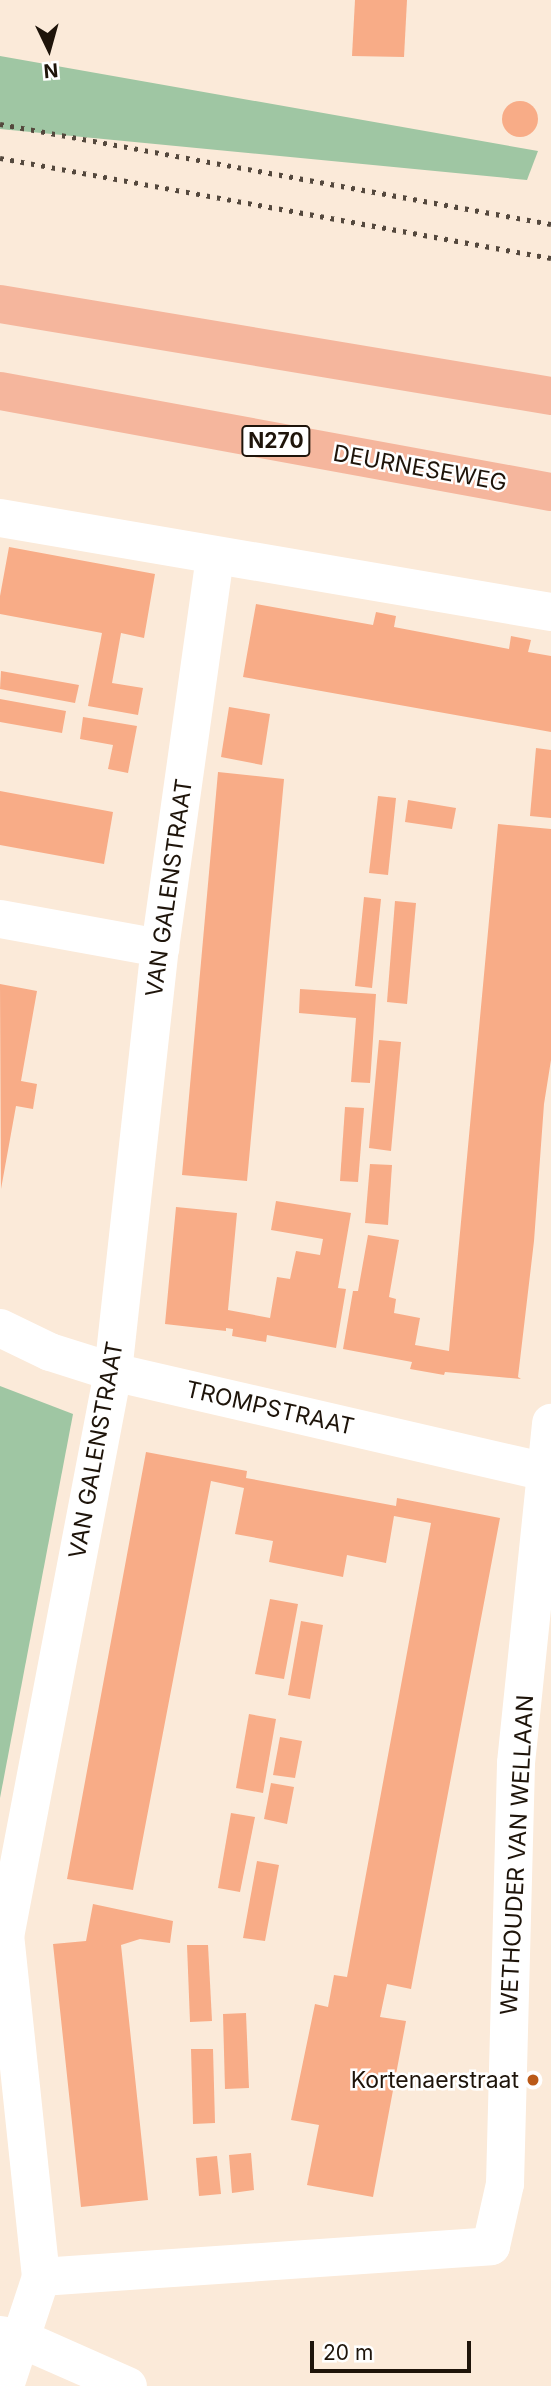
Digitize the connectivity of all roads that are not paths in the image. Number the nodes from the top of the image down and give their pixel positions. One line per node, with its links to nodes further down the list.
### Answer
1 (0, 304): 3 (main road)
2 (0, 391): 4 (main road, DEURNESEWEG / N270)
3 (551, 396)
4 (551, 492)
5 (0, 518): 6 (street)
6 (215, 557): 7 (street); 9 (street, VAN GALENSTRAAT)
7 (551, 612)
8 (0, 919): 9 (street)
9 (160, 948): 11 (street, VAN GALENSTRAAT)
10 (0, 1328): 11 (street, TROMPSTRAAT)
11 (113, 1372): 13 (street, TROMPSTRAAT); 14 (street, VAN GALENSTRAAT)
12 (551, 1423): 13 (street, WETHOUDER VAN WELLAAN)
13 (546, 1472): 15 (street, WETHOUDER VAN WELLAAN)
14 (10, 1844): 15 (street, VAN GALENSTRAAT)
15 (41, 2277): 16 (street, VAN GALENSTRAAT)
16 (10, 2337): 17 (street, VAN GALENSTRAAT); 18 (street)
17 (5, 2386)
18 (128, 2386)

